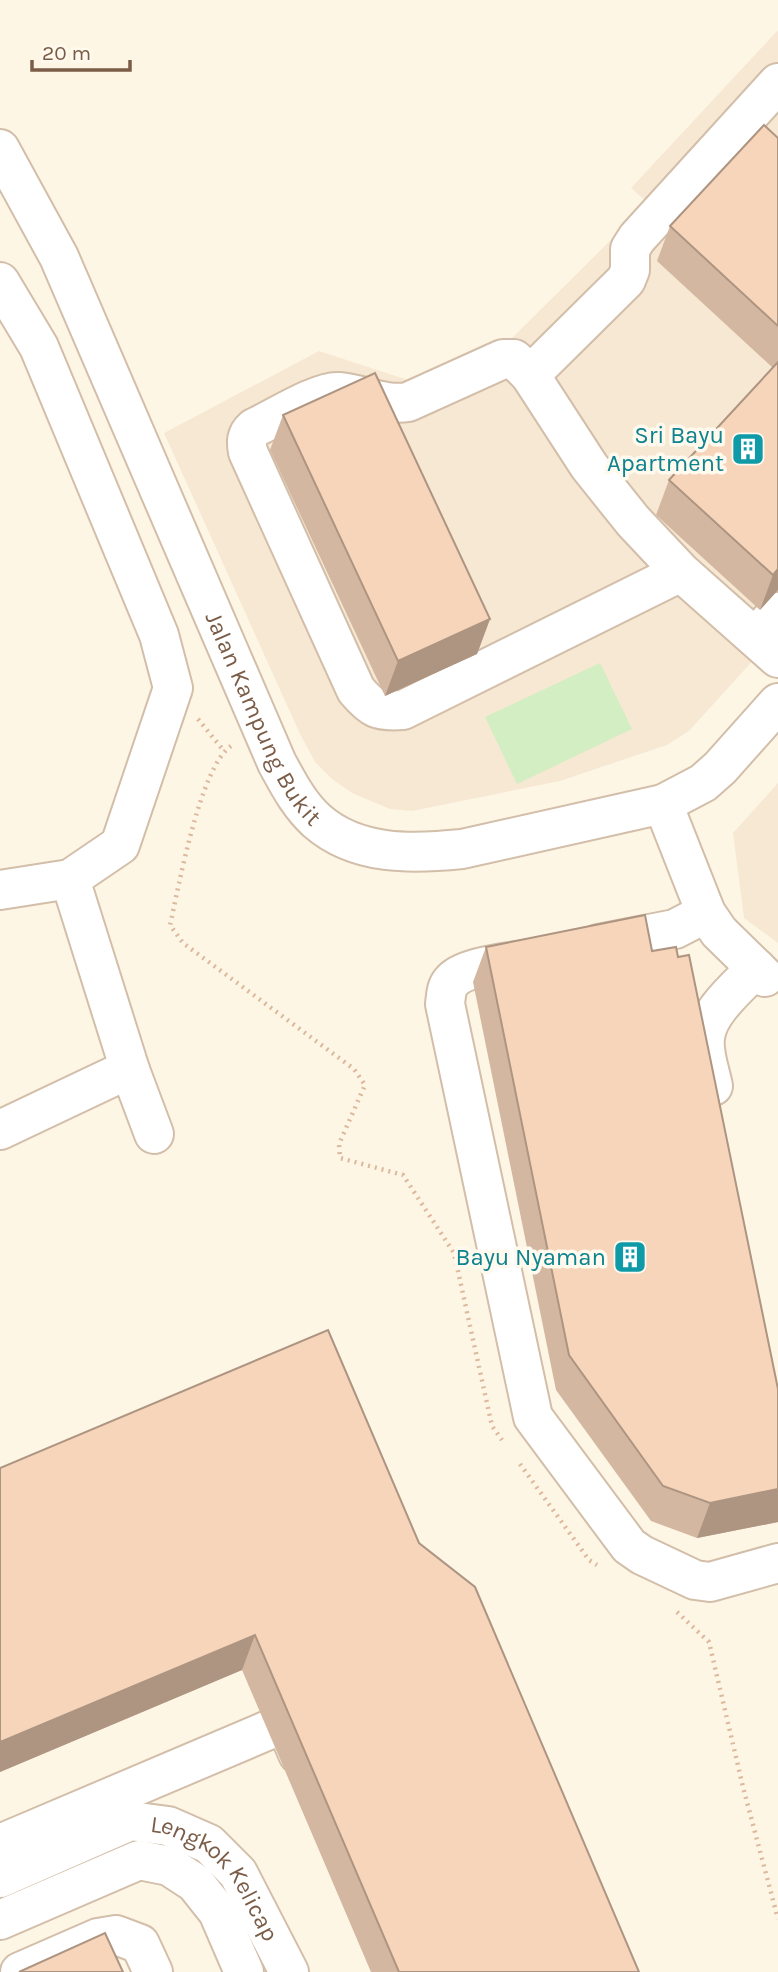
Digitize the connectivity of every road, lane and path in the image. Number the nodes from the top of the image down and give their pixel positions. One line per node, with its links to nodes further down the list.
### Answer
1 (778, 83): 2 (street)
2 (734, 131): 4 (street); 6 (street)
3 (0, 149): 10 (street, Jalan Kampung Bukit)
4 (763, 157)
5 (0, 282): 12 (street)
6 (530, 376): 7 (street); 7 (street)
7 (681, 572): 8 (street)
8 (770, 636)
9 (778, 703): 11 (street, Jalan Kampung Bukit)
10 (261, 726): 11 (street, Jalan Kampung Bukit); 19 (path)
11 (663, 804): 14 (street)
12 (70, 879): 13 (street); 15 (street)
13 (0, 890)
14 (706, 913): 16 (street); 21 (street)
15 (130, 1070): 17 (street); 18 (street)
16 (718, 1114)
17 (0, 1130)
18 (154, 1134)
19 (508, 1448)
20 (516, 1460): 22 (path)
21 (778, 1563)
22 (601, 1567)
23 (669, 1606): 27 (path)
24 (311, 1785): 25 (street)
25 (0, 1844)
26 (0, 1878): 32 (street, Lengkok Kelicap)
27 (778, 1919)
28 (0, 1920): 31 (street, Lengkok Kelicap)
29 (20, 1972): 30 (street)
30 (153, 1972)
31 (244, 1972)
32 (289, 1972)

